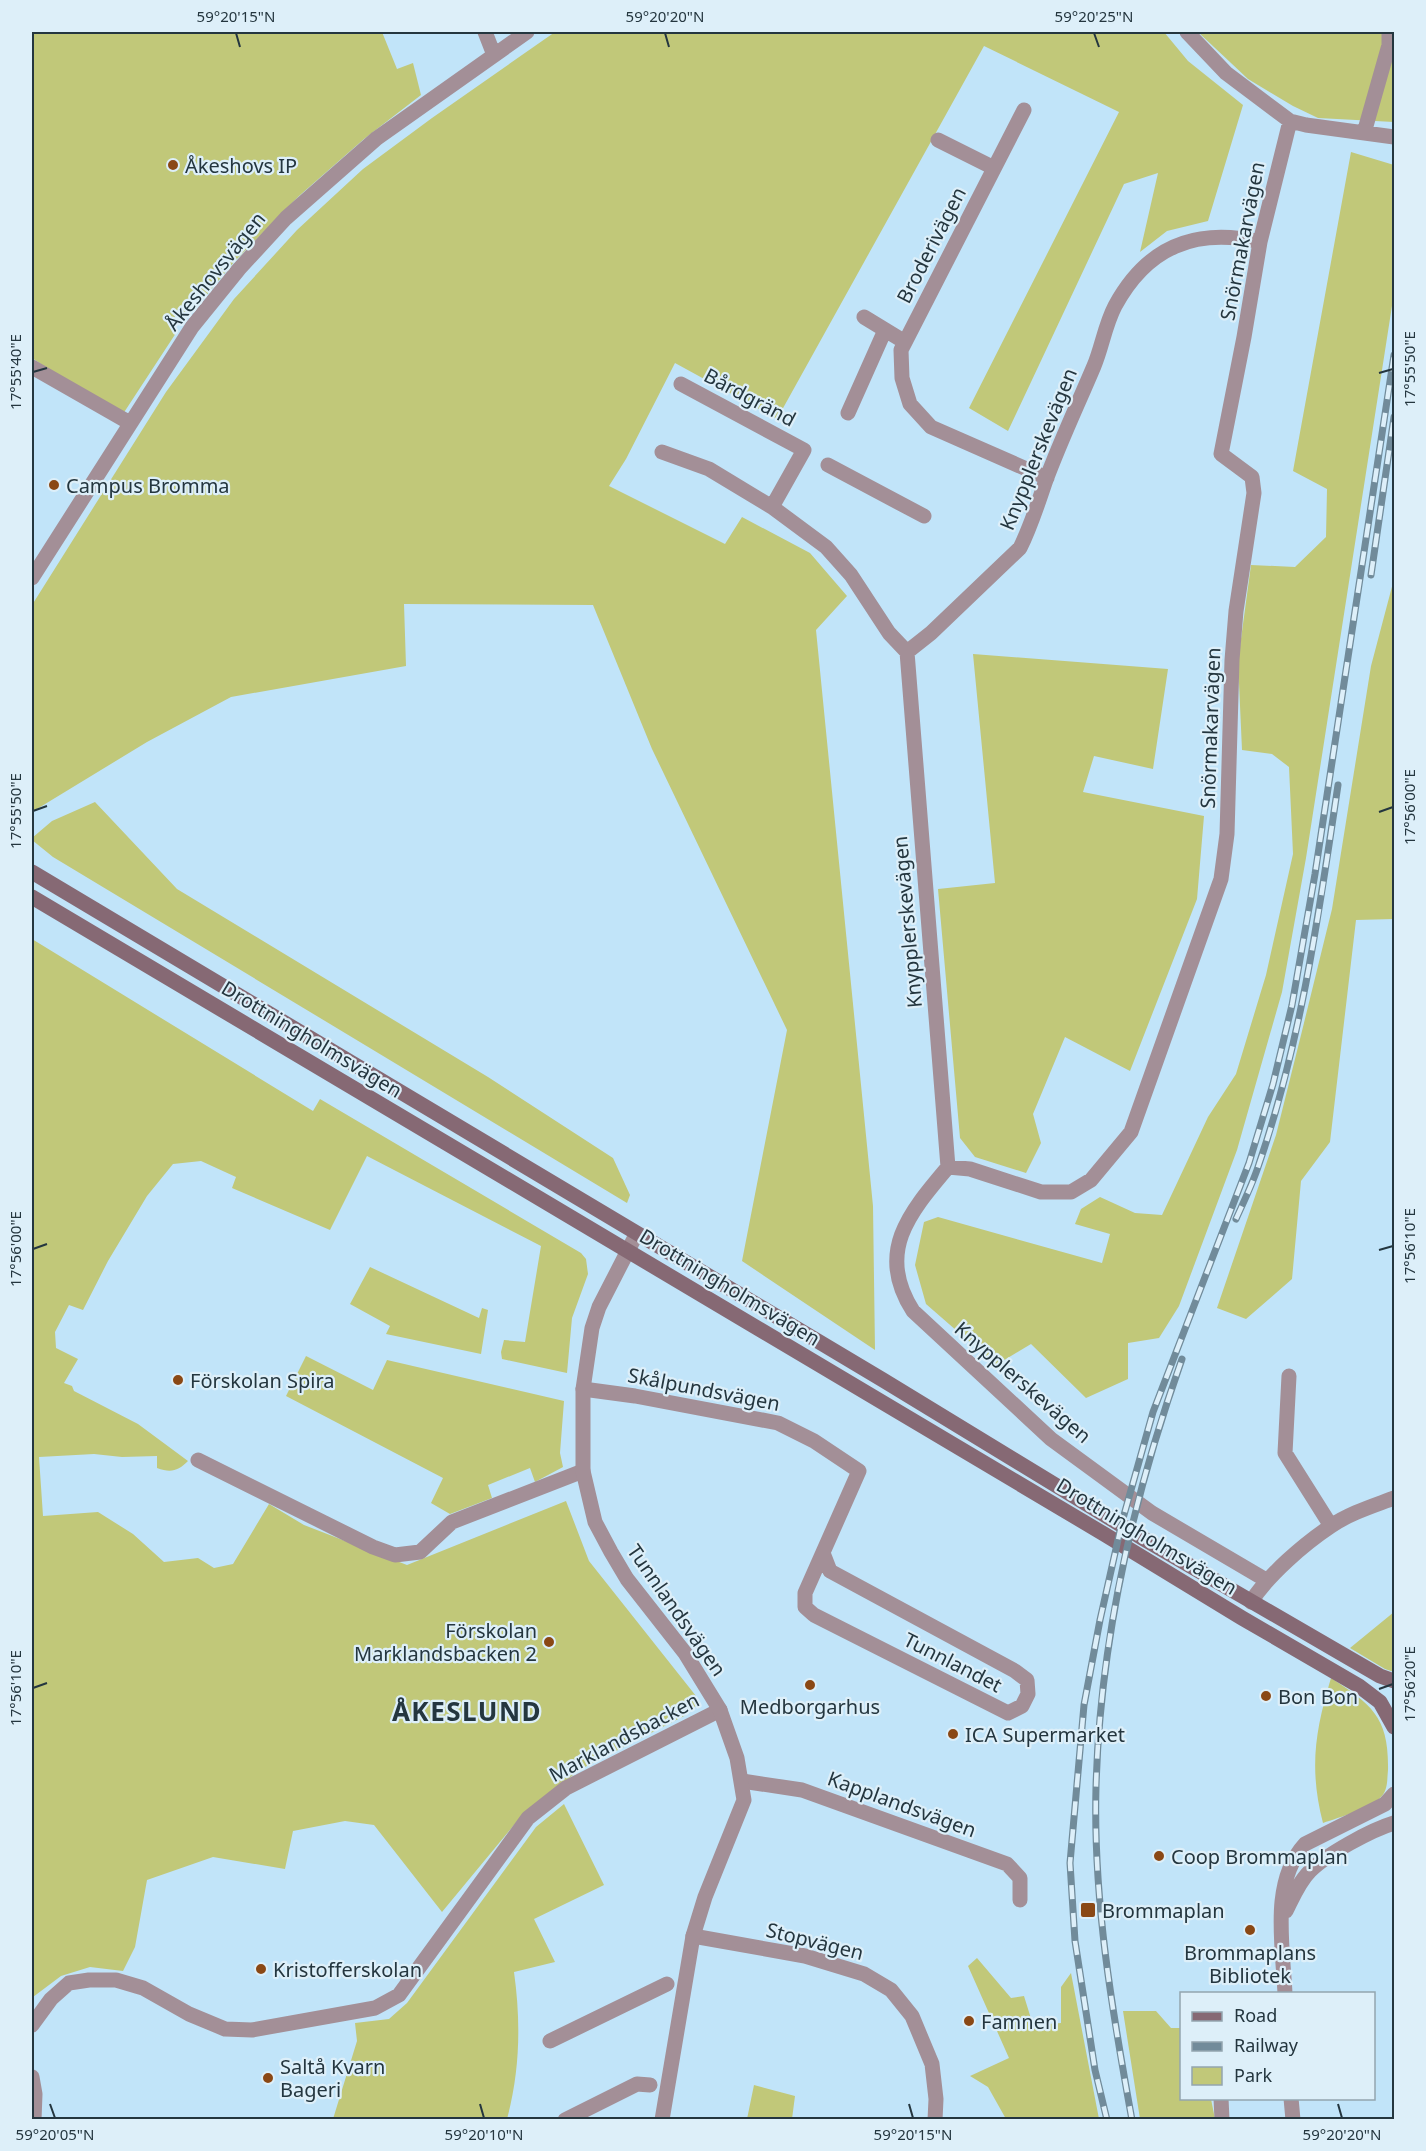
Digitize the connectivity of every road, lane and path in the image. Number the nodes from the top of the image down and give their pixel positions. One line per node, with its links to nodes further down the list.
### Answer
1 (485, 32): 5 (street)
2 (527, 32): 5 (street, Åkeshovsvägen)
3 (1187, 32): 7 (street)
4 (1389, 32): 8 (street)
5 (494, 55): 19 (street, Åkeshovsvägen)
6 (1024, 110): 11 (street, Broderivägen)
7 (1290, 121): 8 (street); 12 (street, Snörmakarvägen)
8 (1364, 133): 9 (street)
9 (1395, 136)
10 (938, 140): 11 (street)
11 (994, 168): 15 (street, Broderivägen)
12 (1260, 242): 22 (street, Knypplerskevägen); 29 (street, Snörmakarvägen)
13 (864, 317): 14 (street)
14 (885, 330): 15 (street); 18 (street)
15 (905, 342): 22 (street, Broderivägen)
16 (32, 367): 19 (street)
17 (681, 384): 23 (street, Bårdgränd)
18 (848, 412)
19 (130, 423): 25 (street, Åkeshovsvägen)
20 (662, 452): 23 (street)
21 (828, 465): 24 (street)
22 (1047, 478): 26 (street, Knypplerskevägen)
23 (772, 507): 26 (street)
24 (924, 516)
25 (32, 578)
26 (907, 652): 29 (street, Knypplerskevägen)
27 (32, 872): 30 (main road, Drottningholmsvägen)
28 (32, 897): 31 (main road, Drottningholmsvägen)
29 (948, 1167): 39 (street, Knypplerskevägen)
30 (636, 1235): 31 (street, Tunnlandsvägen); 40 (main road, Drottningholmsvägen)
31 (628, 1251): 33 (street, Tunnlandsvägen); 41 (main road, Drottningholmsvägen)
32 (1289, 1376): 37 (street)
33 (583, 1389): 35 (street, Tunnlandsvägen); 38 (street, Skålpundsvägen)
34 (198, 1460): 35 (street)
35 (583, 1471): 43 (street, Tunnlandsvägen)
36 (1395, 1498): 37 (street)
37 (1332, 1526): 39 (street)
38 (823, 1553): 38 (street, Tunnlandet)
39 (1266, 1580): 40 (street)
40 (1251, 1602): 41 (main road); 42 (main road, Drottningholmsvägen)
41 (1242, 1618): 44 (main road, Drottningholmsvägen)
42 (1395, 1681)
43 (720, 1710): 45 (street, Tunnlandsvägen); 53 (street, Marklandsbacken)
44 (1395, 1727)
45 (742, 1781): 48 (street, Kapplandsvägen); 50 (street, Tunnlandsvägen)
46 (1395, 1794): 49 (street)
47 (1395, 1823): 49 (street)
48 (1020, 1900)
49 (1282, 1919): 52 (street)
50 (693, 1936): 61 (street, Tunnlandsvägen); 62 (street, Stopvägen)
51 (667, 1984): 54 (street)
52 (1285, 1992)
53 (32, 2025)
54 (550, 2041)
55 (32, 2077): 59 (street)
56 (650, 2085): 60 (street)
57 (1221, 2100): 63 (street)
58 (1291, 2100): 64 (street)
59 (34, 2120)
60 (565, 2120)
61 (662, 2120)
62 (935, 2120)
63 (1222, 2120)
64 (1293, 2120)

